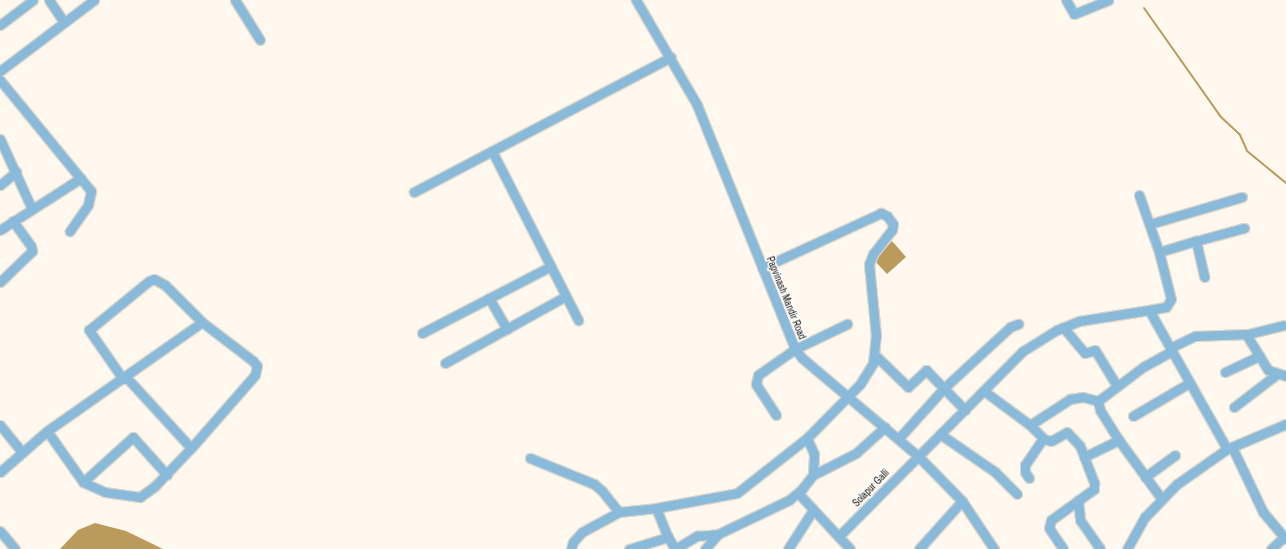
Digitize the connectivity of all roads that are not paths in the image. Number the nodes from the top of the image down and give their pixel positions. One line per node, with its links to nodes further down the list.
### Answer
1 (33, 0): 9 (street)
2 (49, 0): 8 (street)
3 (94, 0): 8 (street)
4 (236, 0): 10 (street)
5 (636, 0): 11 (street, Papvinash Mandir Road)
6 (1066, 0): 7 (street)
7 (1108, 0)
8 (64, 22): 12 (street)
9 (0, 25)
10 (260, 40)
11 (671, 57): 15 (street); 31 (street, Papvinash Mandir Road)
12 (0, 71)
13 (0, 80): 17 (street)
14 (0, 139): 16 (street)
15 (492, 151): 19 (street); 30 (street)
16 (16, 172): 18 (street); 22 (street)
17 (82, 178): 22 (street); 27 (street)
18 (0, 185)
19 (414, 192)
20 (1139, 195): 24 (street, Solapur Galli)
21 (1242, 197): 24 (street)
22 (32, 209): 23 (street)
23 (13, 221): 26 (street); 33 (street)
24 (1150, 224): 29 (street, Solapur Galli)
25 (1244, 228): 28 (street)
26 (0, 230)
27 (70, 231)
28 (1196, 240): 29 (street); 32 (street)
29 (1159, 252): 36 (street, Solapur Galli)
30 (551, 266): 34 (street); 35 (street)
31 (762, 268): 46 (street, Papvinash Mandir Road); 48 (street)
32 (1204, 277)
33 (0, 282)
34 (566, 296): 37 (street); 43 (street)
35 (489, 298): 43 (street); 44 (street)
36 (1149, 310): 42 (street, Solapur Galli); 47 (street)
37 (578, 320)
38 (202, 322): 53 (street); 53 (street); 74 (street)
39 (847, 324): 46 (street)
40 (1018, 324): 56 (street)
41 (1283, 325): 45 (street)
42 (1063, 327): 55 (street); 57 (street, Solapur Galli)
43 (506, 329): 50 (street)
44 (422, 333)
45 (1246, 334): 47 (street); 49 (street)
46 (795, 348): 58 (street, Papvinash Mandir Road); 62 (street)
47 (1171, 350): 54 (street); 55 (street)
48 (875, 355): 56 (street); 58 (street)
49 (1259, 356): 51 (street); 52 (street)
50 (445, 363)
51 (1225, 372)
52 (1282, 375): 60 (street)
53 (125, 378): 68 (street); 74 (street)
54 (1190, 383): 63 (street); 75 (street)
55 (1117, 386): 59 (street)
56 (944, 388): 61 (street); 71 (street)
57 (984, 391): 61 (street, Solapur Galli); 66 (street)
58 (849, 396): 67 (street, Papvinash Mandir Road); 70 (street)
59 (1098, 401): 66 (street); 73 (street)
60 (1234, 407)
61 (965, 410): 69 (street, Solapur Galli)
62 (776, 415)
63 (1133, 416)
64 (1286, 424): 75 (street)
65 (0, 425): 76 (street)
66 (1030, 426): 72 (street)
67 (885, 427): 71 (street, Papvinash Mandir Road); 83 (street)
68 (47, 431): 76 (street); 86 (street)
69 (940, 434): 78 (street, Solapur Galli); 88 (street)
70 (807, 438): 83 (street); 92 (street)
71 (899, 438): 78 (street, Papvinash Mandir Road)
72 (1043, 438): 79 (street); 85 (street)
73 (1119, 440): 79 (street); 84 (street)
74 (191, 448): 82 (street)
75 (1229, 448): 89 (street); 99 (street)
76 (22, 452): 81 (street)
77 (1175, 455): 84 (street)
78 (918, 456): 91 (street, Papvinash Mandir Road); 97 (street, Solapur Galli)
79 (1084, 457): 90 (street)
80 (530, 458): 94 (street)
81 (0, 472)
82 (167, 475): 86 (street); 86 (street)
83 (813, 475): 87 (street)
84 (1145, 477): 89 (street)
85 (1029, 478)
86 (83, 482)
87 (798, 493): 93 (street); 96 (street)
88 (1017, 494)
89 (1161, 498): 111 (street)
90 (1078, 500): 109 (street); 110 (street)
91 (962, 501): 101 (street, Papvinash Mandir Road); 108 (street)
92 (656, 508): 94 (street); 98 (street)
93 (813, 510): 97 (street); 107 (street)
94 (619, 512): 103 (street)
95 (0, 531): 102 (street)
96 (718, 534): 105 (street); 106 (street)
97 (839, 536): 100 (street)
98 (668, 537): 104 (street); 105 (street)
99 (1285, 538): 112 (street)
100 (845, 547)
101 (991, 548)
102 (15, 549)
103 (571, 549)
104 (629, 549)
105 (675, 549)
106 (705, 549)
107 (788, 549)
108 (919, 549)
109 (1063, 549)
110 (1100, 549)
111 (1127, 549)
112 (1272, 549)

